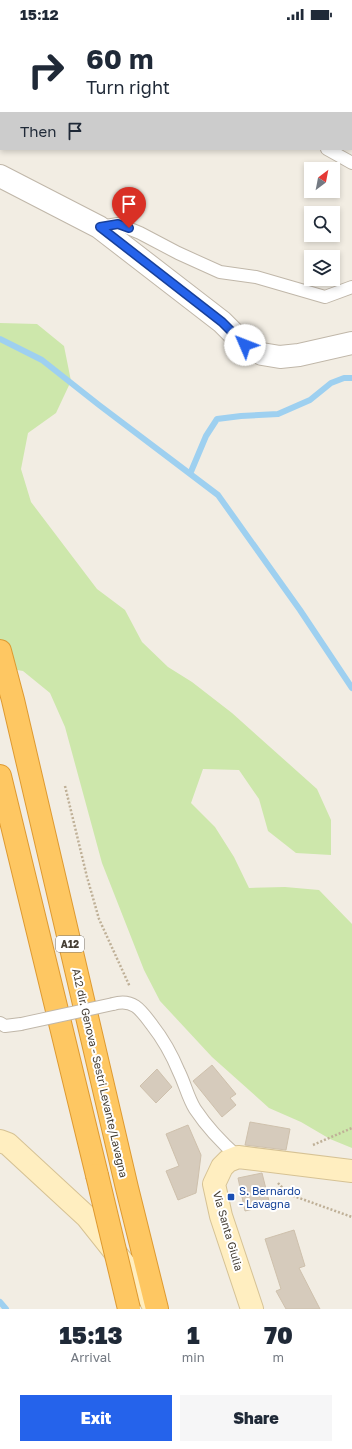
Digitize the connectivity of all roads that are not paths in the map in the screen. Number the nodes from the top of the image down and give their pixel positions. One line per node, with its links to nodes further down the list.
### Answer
1 (329, 150): 2 (lane)
2 (352, 163)
3 (0, 176): 4 (street)
4 (100, 227): 5 (lane); 6 (street)
5 (352, 287)
6 (352, 342)
7 (0, 651): 14 (highway, A12 dir. Genova - Sestri Levante/Lavagna / A12)
8 (0, 776): 13 (highway, A12, bridge)
9 (0, 1023): 11 (lane, bridge)
10 (0, 1141): 14 (street)
11 (247, 1158): 12 (street); 15 (street, Via Santa Giulia)
12 (352, 1171)
13 (129, 1309)
14 (156, 1309)
15 (252, 1309)

